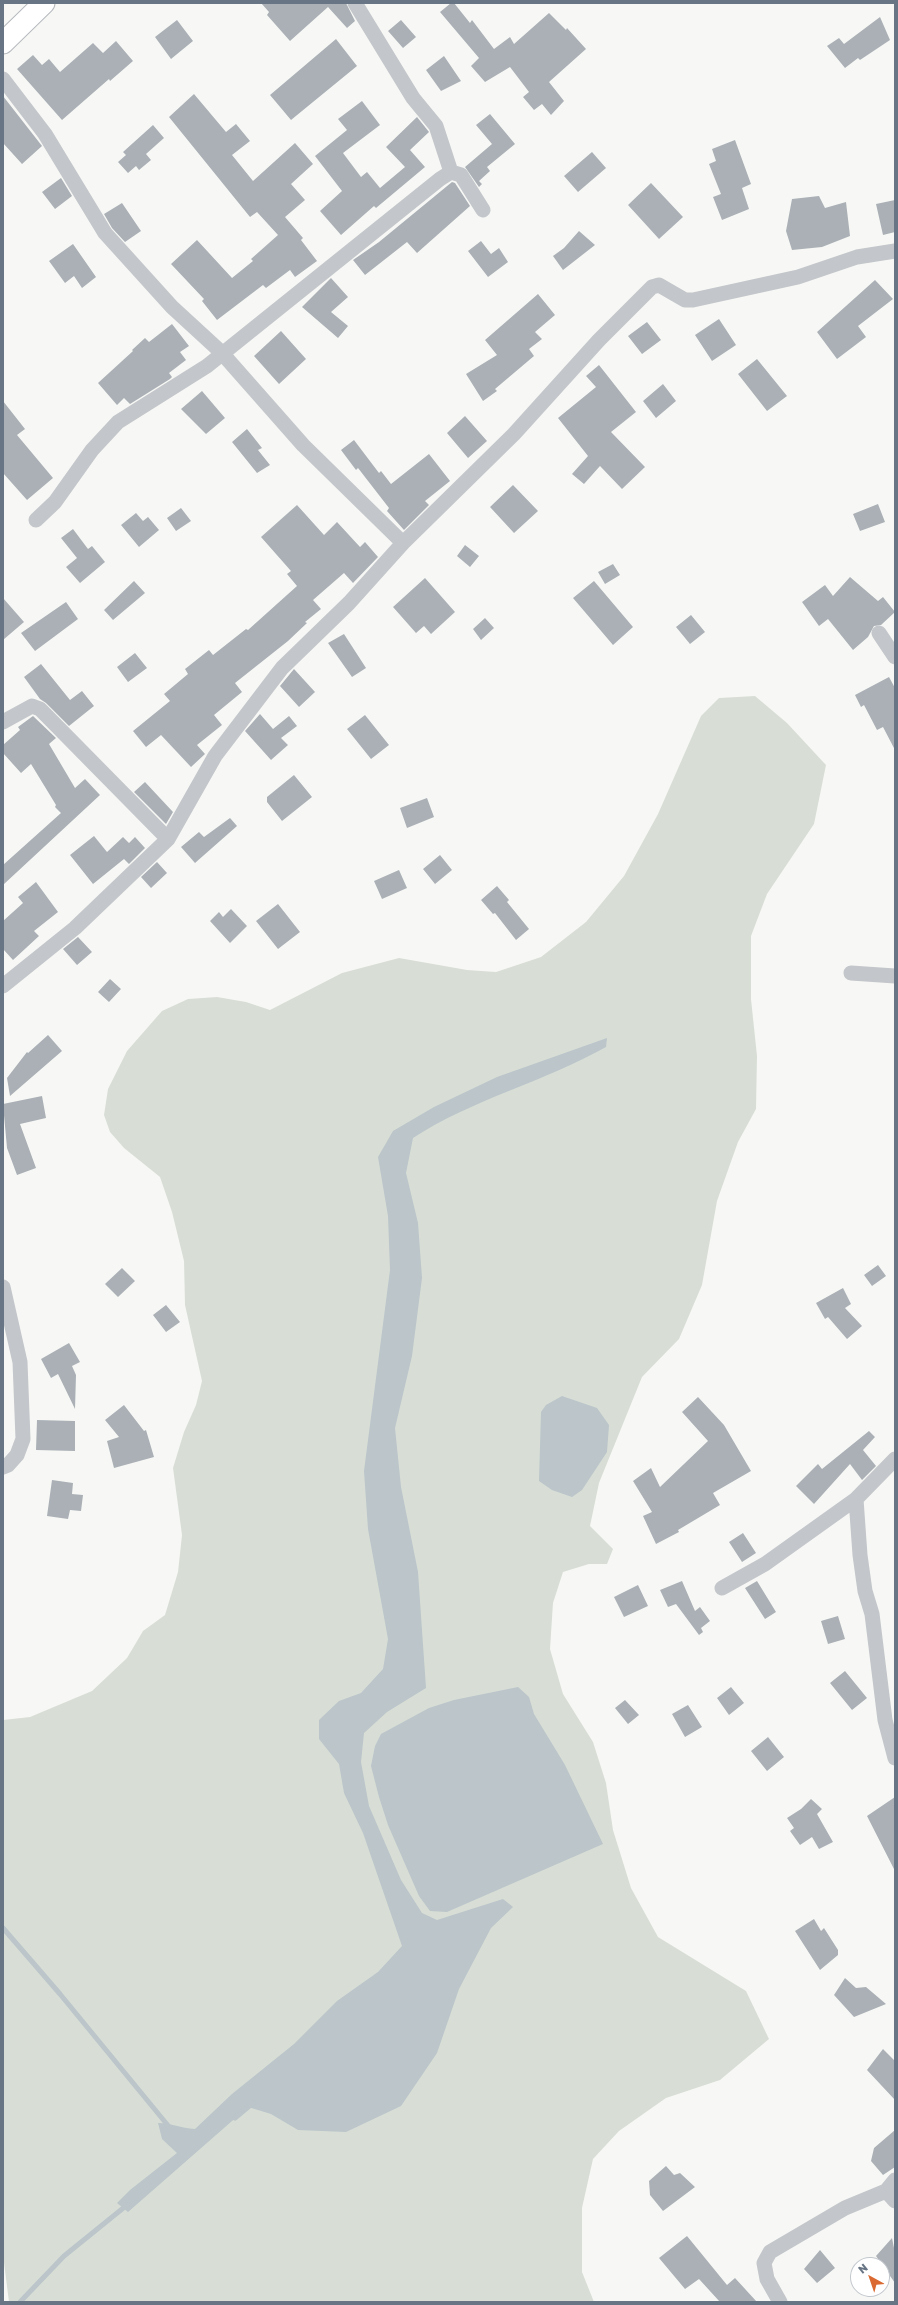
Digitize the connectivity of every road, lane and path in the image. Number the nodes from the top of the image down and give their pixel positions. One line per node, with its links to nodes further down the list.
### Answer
1 (44, 3): 3 (street)
2 (356, 3): 5 (street)
3 (3, 43)
4 (3, 79): 8 (street)
5 (451, 172): 6 (street); 8 (street)
6 (483, 210)
7 (895, 251): 10 (street)
8 (221, 352): 9 (street); 10 (street)
9 (36, 520)
10 (403, 543): 14 (street)
11 (879, 633): 12 (street)
12 (895, 657)
13 (3, 722): 14 (street)
14 (168, 839): 17 (street)
15 (852, 973): 16 (street)
16 (895, 976)
17 (6, 979)
18 (3, 1287): 20 (street)
19 (895, 1459): 21 (street)
20 (3, 1467)
21 (856, 1499): 22 (street); 23 (street)
22 (722, 1588)
23 (895, 1758)
24 (892, 2191): 25 (street)
25 (780, 2302)

